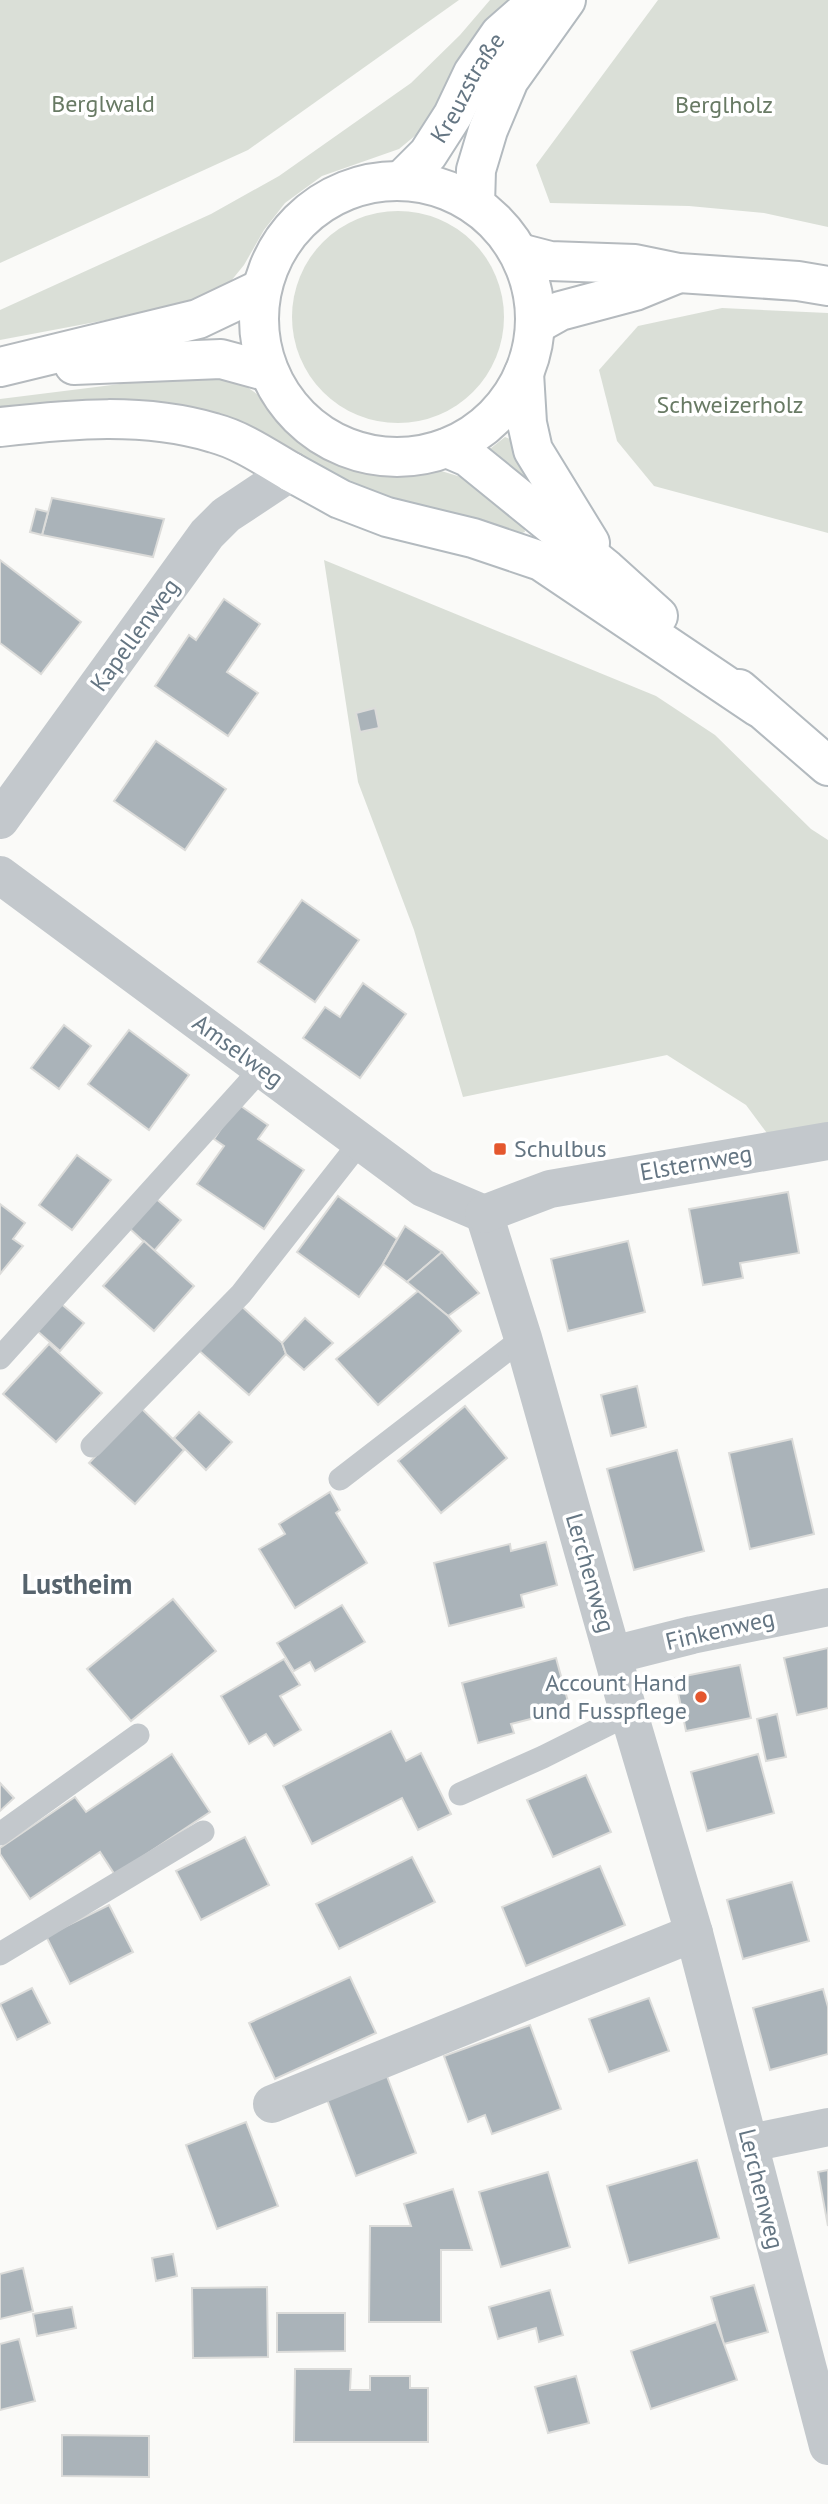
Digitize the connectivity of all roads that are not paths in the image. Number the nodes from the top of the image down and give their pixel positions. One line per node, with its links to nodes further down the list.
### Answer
1 (539, 0): 3 (main road, Kreuzstraße)
2 (566, 0): 4 (main road, Kreuzstraße)
3 (402, 180): 4 (main road); 8 (main road)
4 (475, 205): 5 (main road)
5 (519, 253): 6 (main road); 9 (main road)
6 (679, 274): 7 (main road); 9 (main road)
7 (828, 286)
8 (261, 289): 10 (main road); 11 (main road)
9 (535, 325): 12 (main road)
10 (1, 367): 11 (main road)
11 (269, 372): 14 (main road)
12 (524, 373): 14 (main road); 16 (main road)
13 (0, 427): 15 (main road)
14 (447, 448): 16 (main road)
15 (291, 472): 17 (main road); 19 (street, Kapellenweg)
16 (606, 569): 17 (main road)
17 (758, 707): 18 (main road)
18 (828, 766)
19 (0, 820)
20 (0, 875): 21 (street, Amselweg)
21 (262, 1068): 22 (street, Amselweg); 26 (lane)
22 (361, 1141): 24 (street, Amselweg); 27 (lane)
23 (828, 1141): 24 (street, Elsternweg)
24 (484, 1214): 25 (street, Lerchenweg)
25 (523, 1338): 28 (lane); 30 (street, Lerchenweg)
26 (0, 1358)
27 (92, 1446)
28 (340, 1479)
29 (828, 1607): 30 (street, Finkenweg)
30 (613, 1656): 31 (street, Lerchenweg)
31 (629, 1714): 33 (lane); 36 (street, Lerchenweg)
32 (138, 1735): 35 (lane)
33 (460, 1794)
34 (203, 1832): 37 (lane)
35 (0, 1834)
36 (694, 1933): 38 (street); 40 (street, Lerchenweg)
37 (0, 1954)
38 (272, 2104)
39 (828, 2127): 40 (street)
40 (750, 2143): 41 (street, Lerchenweg)
41 (828, 2446)

